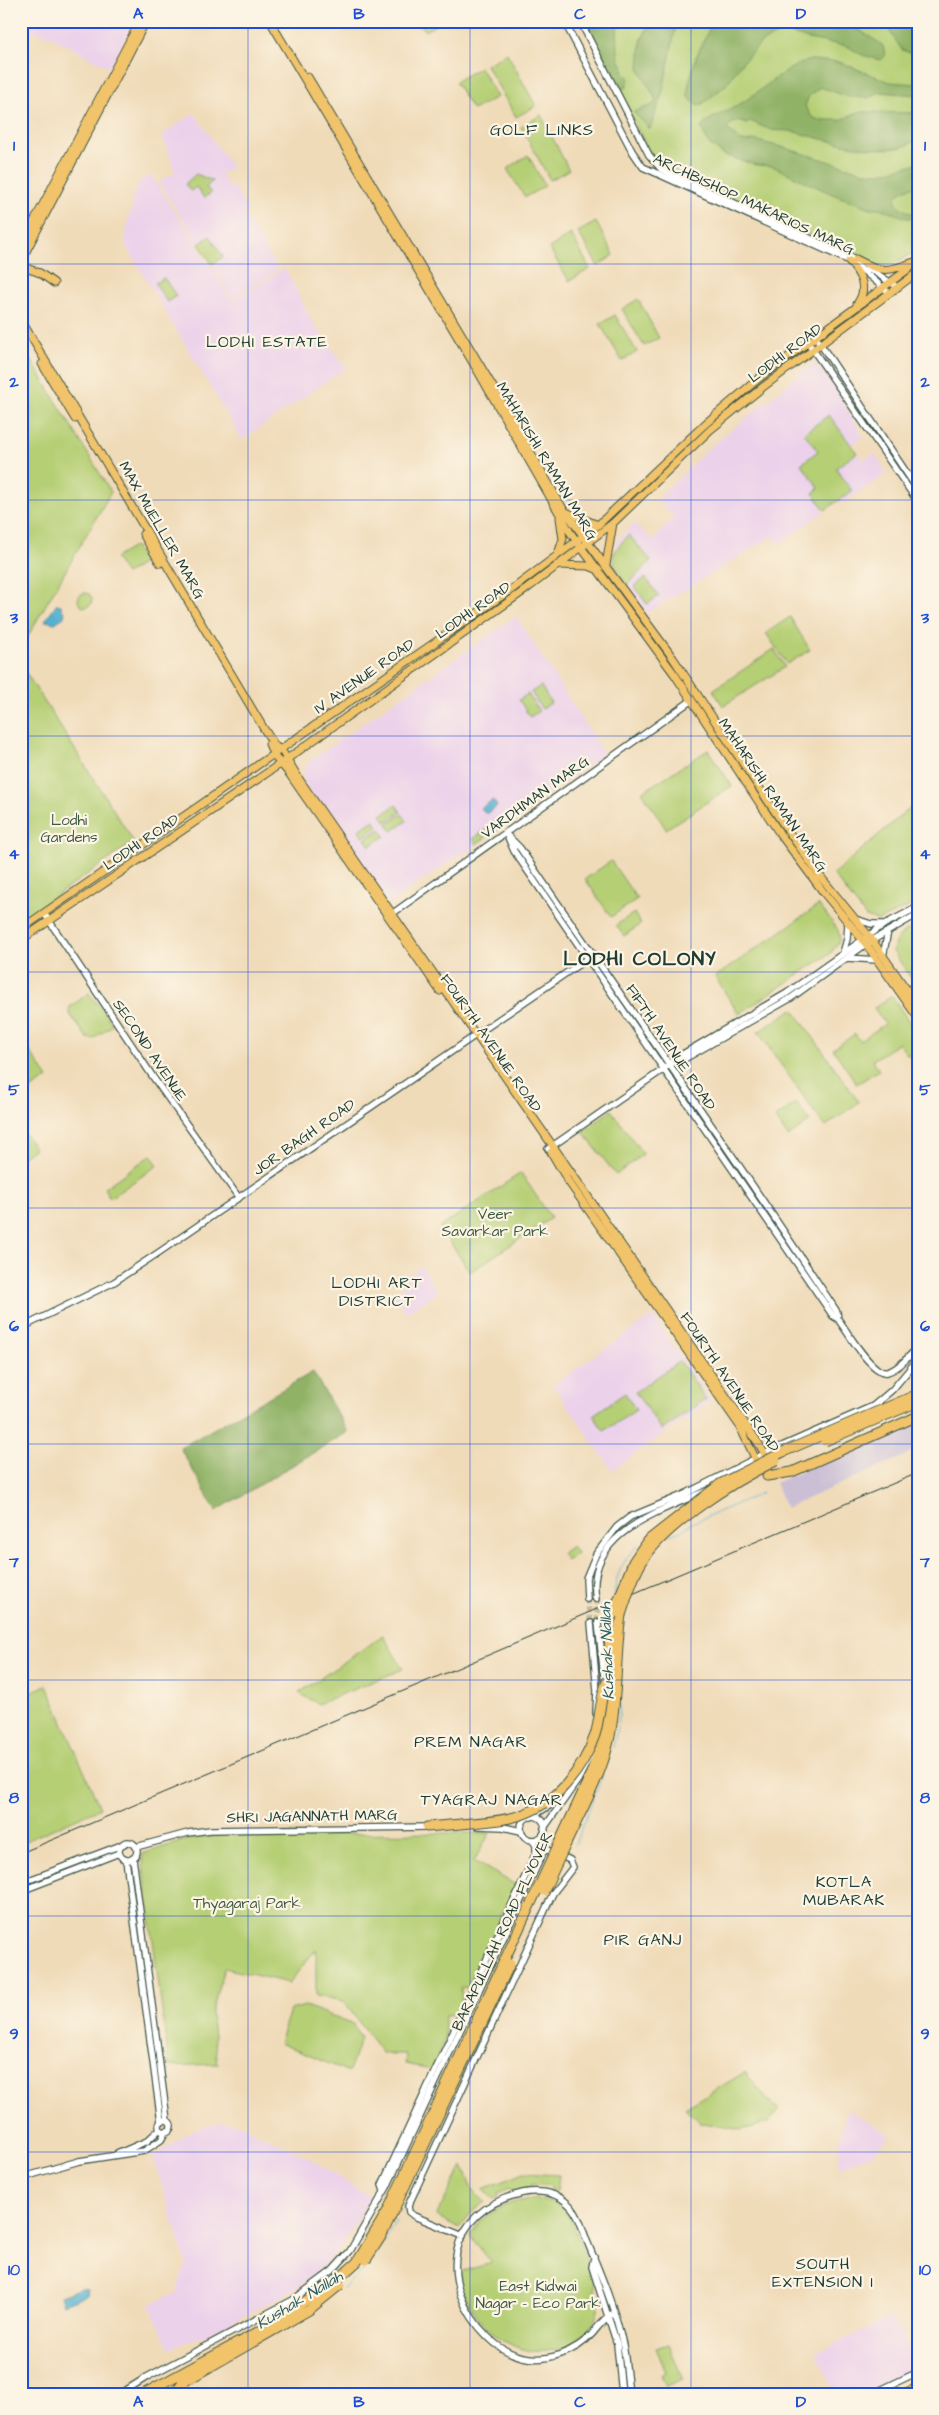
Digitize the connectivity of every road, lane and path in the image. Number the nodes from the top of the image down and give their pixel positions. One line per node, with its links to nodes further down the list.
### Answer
1 (140, 21): 7 (main road)
2 (146, 21): 9 (main road)
3 (270, 21): 27 (main road, MAHARISHI RAMAN MARG)
4 (275, 21): 27 (main road, MAHARISHI RAMAN MARG)
5 (564, 21): 8 (street, ARCHBISHOP MAKARIOS MARG)
6 (580, 21): 8 (street, ARCHBISHOP MAKARIOS MARG)
7 (21, 246)
8 (852, 260): 10 (main road); 14 (street, ARCHBISHOP MAKARIOS MARG); 15 (street, ARCHBISHOP MAKARIOS MARG); 18 (main road)
9 (21, 261)
10 (918, 261): 14 (main road, LODHI ROAD)
11 (21, 266): 13 (main road)
12 (918, 272): 16 (main road, LODHI ROAD)
13 (54, 283)
14 (890, 283): 15 (main road, LODHI ROAD); 16 (street, ARCHBISHOP MAKARIOS MARG)
15 (883, 288): 17 (street, ARCHBISHOP MAKARIOS MARG); 18 (main road, LODHI ROAD)
16 (897, 288): 17 (main road, LODHI ROAD)
17 (890, 293): 23 (main road, LODHI ROAD)
18 (854, 309): 21 (main road, LODHI ROAD)
19 (21, 320): 37 (main road, MAX MUELLER MARG)
20 (21, 330): 38 (main road, MAX MUELLER MARG)
21 (815, 336): 22 (main road, LODHI ROAD); 23 (street)
22 (807, 342): 24 (street); 29 (main road, LODHI ROAD)
23 (820, 343): 24 (main road, LODHI ROAD); 25 (street)
24 (813, 349): 26 (street); 28 (main road, LODHI ROAD)
25 (918, 490)
26 (918, 502)
27 (562, 513): 29 (main road); 30 (main road, MAHARISHI RAMAN MARG); 31 (main road, MAHARISHI RAMAN MARG); 32 (main road)
28 (613, 523): 30 (main road, LODHI ROAD); 34 (main road)
29 (598, 524): 30 (main road, LODHI ROAD)
30 (586, 538): 31 (main road, LODHI ROAD); 34 (main road, MAHARISHI RAMAN MARG)
31 (579, 544): 32 (main road, IV AVENUE ROAD); 33 (main road, LODHI ROAD); 35 (main road, MAHARISHI RAMAN MARG)
32 (558, 554): 37 (main road, IV AVENUE ROAD)
33 (557, 565): 35 (main road); 39 (main road, LODHI ROAD)
34 (606, 565): 48 (main road, MAHARISHI RAMAN MARG)
35 (599, 570): 36 (main road, MAHARISHI RAMAN MARG)
36 (692, 700): 42 (street, VARDHMAN MARG); 48 (main road, MAHARISHI RAMAN MARG)
37 (282, 750): 38 (main road, LODHI ROAD); 39 (main road, MAX MUELLER MARG)
38 (274, 756): 40 (main road, FOURTH AVENUE ROAD); 44 (main road, LODHI ROAD)
39 (287, 758): 40 (main road, LODHI ROAD); 41 (main road, FOURTH AVENUE ROAD)
40 (280, 764): 41 (main road, FOURTH AVENUE ROAD); 47 (main road, LODHI ROAD)
41 (319, 813): 46 (main road, FOURTH AVENUE ROAD)
42 (506, 833): 46 (street, VARDHMAN MARG); 54 (street, FIFTH AVENUE ROAD); 57 (street, FIFTH AVENUE ROAD)
43 (918, 907): 49 (street)
44 (44, 913): 47 (street, SECOND AVENUE); 50 (main road, LODHI ROAD)
45 (918, 914): 51 (street)
46 (390, 916): 60 (main road, FOURTH AVENUE ROAD)
47 (49, 920): 52 (main road, LODHI ROAD); 63 (street, SECOND AVENUE)
48 (851, 921): 49 (street); 53 (main road, MAHARISHI RAMAN MARG); 55 (street)
49 (885, 924): 53 (street)
50 (21, 929)
51 (888, 931): 53 (street); 56 (street)
52 (21, 940)
53 (867, 940): 55 (street); 56 (main road, MAHARISHI RAMAN MARG)
54 (594, 954): 57 (street, JOR BAGH ROAD); 61 (street, FIFTH AVENUE ROAD)
55 (845, 956): 56 (street); 61 (street)
56 (880, 958): 58 (main road); 59 (main road)
57 (587, 959): 60 (street, JOR BAGH ROAD); 61 (street, FIFTH AVENUE ROAD)
58 (918, 1006)
59 (918, 1018)
60 (474, 1037): 62 (main road, FOURTH AVENUE ROAD); 63 (street, JOR BAGH ROAD)
61 (669, 1066): 62 (street); 65 (street, FIFTH AVENUE ROAD)
62 (550, 1148): 70 (main road, FOURTH AVENUE ROAD); 71 (main road, FOURTH AVENUE ROAD)
63 (239, 1198): 64 (street, JOR BAGH ROAD)
64 (21, 1328)
65 (918, 1347)
66 (918, 1359): 70 (street)
67 (918, 1394): 77 (highway, BARAPULLAH ROAD FLYOVER, bridge)
68 (918, 1402): 107 (highway, BARAPULLAH ROAD FLYOVER, bridge)
69 (918, 1416): 72 (highway)
70 (766, 1457): 71 (street); 72 (main road, FOURTH AVENUE ROAD)
71 (758, 1462): 72 (main road, FOURTH AVENUE ROAD); 73 (street); 74 (street)
72 (767, 1476)
73 (596, 1599)
74 (587, 1600)
75 (598, 1622): 80 (street)
76 (591, 1623): 78 (street)
77 (608, 1679): 79 (highway, bridge); 102 (highway, BARAPULLAH ROAD FLYOVER, bridge)
78 (531, 1817): 80 (street); 81 (street)
79 (427, 1827): 81 (street, SHRI JAGANNATH MARG); 85 (street, SHRI JAGANNATH MARG)
80 (544, 1828): 82 (street)
81 (521, 1831): 83 (street)
82 (540, 1838): 83 (street); 86 (street)
83 (534, 1843): 86 (street); 93 (street)
84 (124, 1844): 85 (street); 87 (street); 90 (street)
85 (136, 1847): 88 (street)
86 (546, 1849): 93 (street); 97 (street, bridge)
87 (119, 1853): 89 (street); 91 (street)
88 (133, 1858): 89 (street); 92 (street)
89 (126, 1860): 92 (street)
90 (21, 1884)
91 (21, 1891)
92 (144, 1968): 94 (street); 95 (street)
93 (474, 1995): 104 (street)
94 (167, 2120): 95 (street); 95 (street)
95 (162, 2127): 96 (street)
96 (21, 2178)
97 (462, 2236): 98 (street); 100 (street)
98 (594, 2257): 99 (street); 100 (street)
99 (613, 2313): 100 (street); 109 (street)
100 (606, 2317): 108 (street)
101 (918, 2372): 110 (street)
102 (180, 2374): 105 (highway, BARAPULLAH ROAD FLYOVER, bridge); 106 (highway, bridge)
103 (918, 2386): 111 (main road)
104 (120, 2394)
105 (143, 2394)
106 (153, 2394)
107 (174, 2394)
108 (622, 2394)
109 (629, 2394)
110 (872, 2394)
111 (901, 2394)

